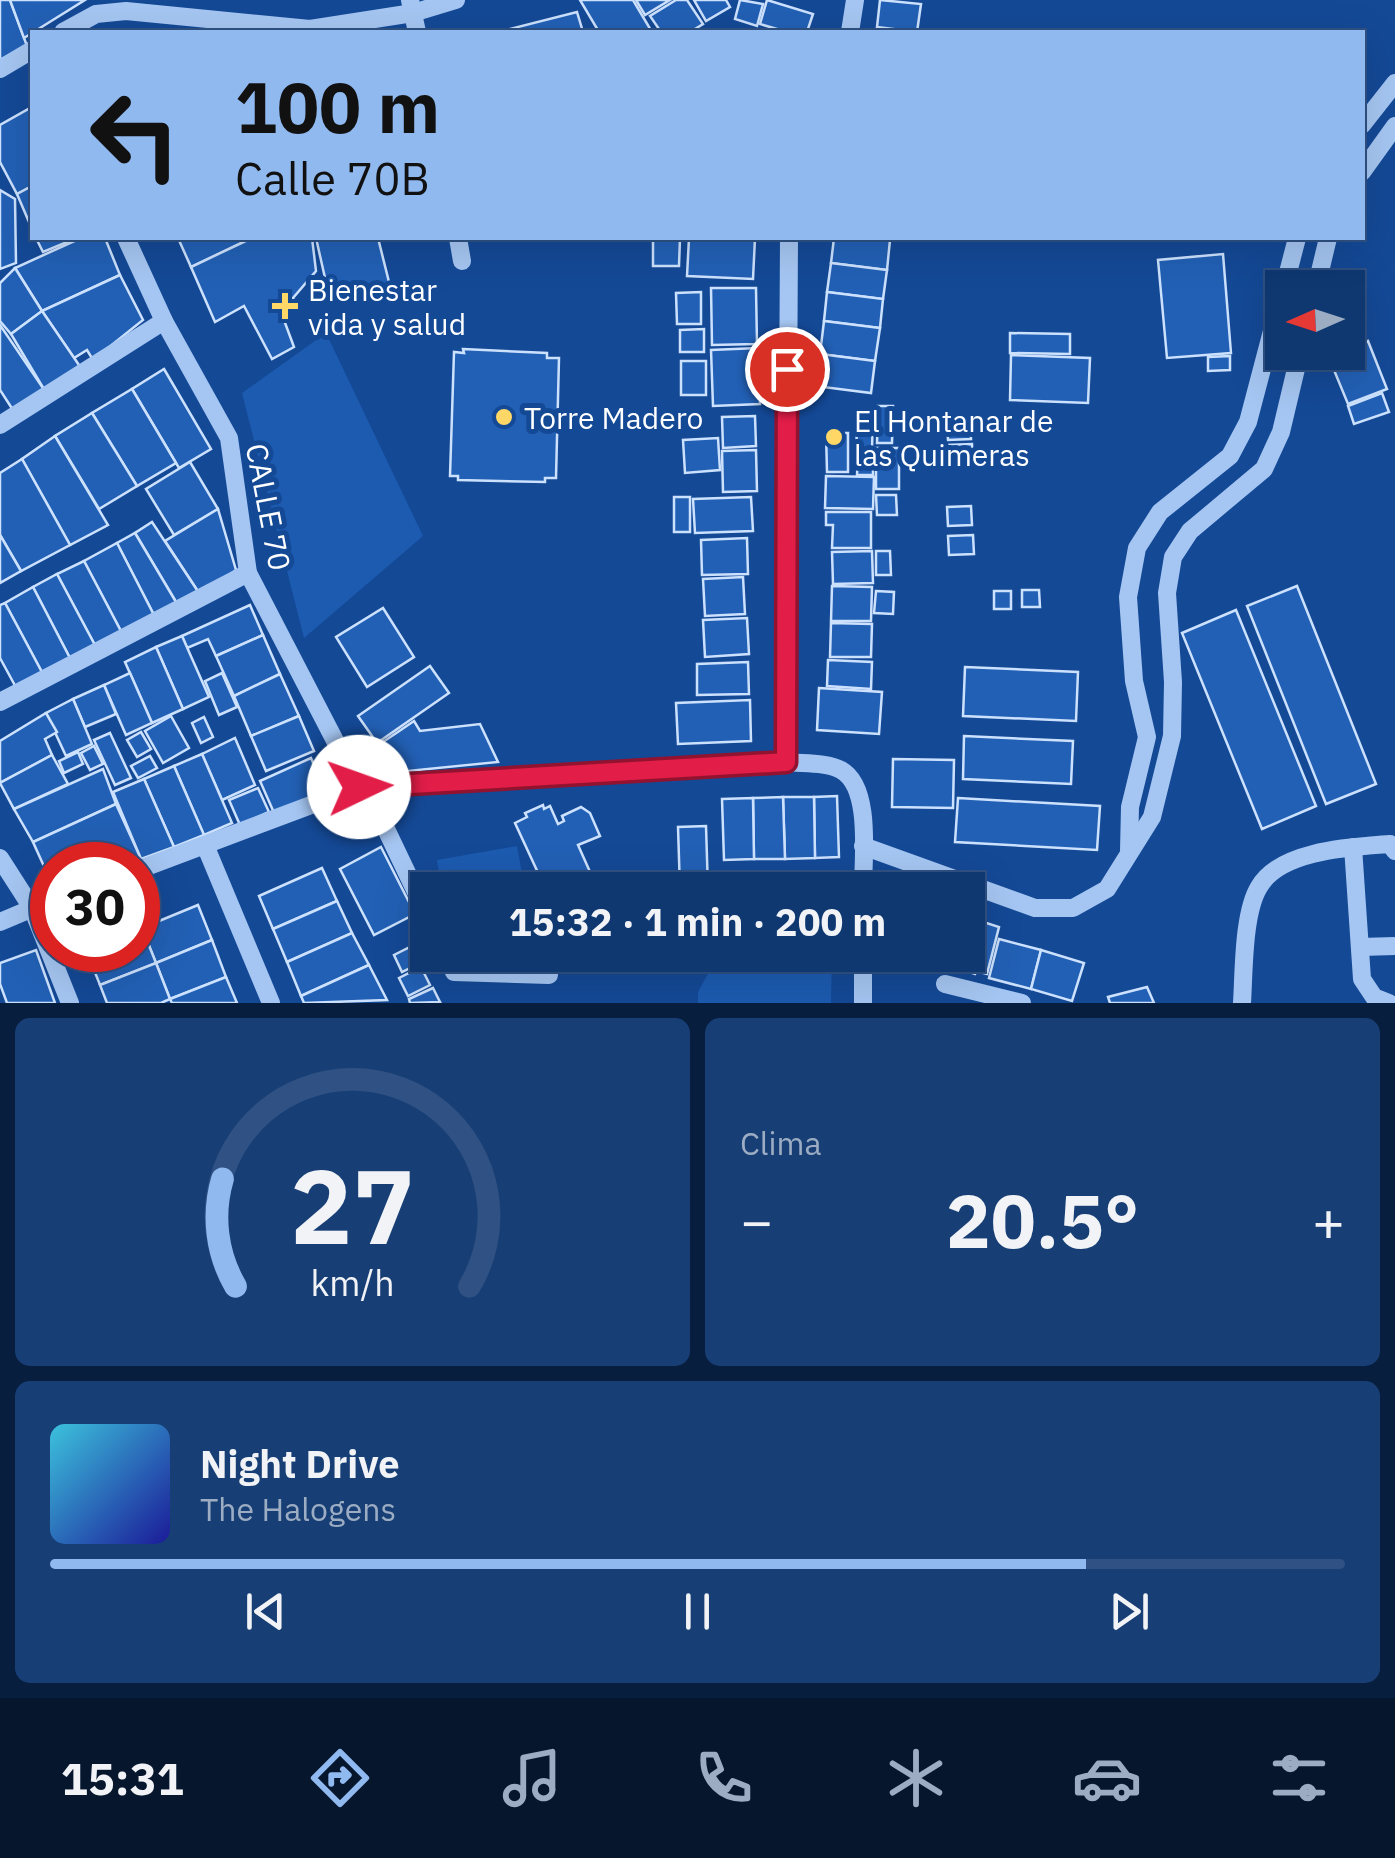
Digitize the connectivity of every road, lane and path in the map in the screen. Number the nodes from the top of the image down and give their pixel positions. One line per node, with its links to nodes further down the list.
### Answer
1 (456, 0): 3 (street)
2 (854, 0): 5 (street)
3 (412, 6): 4 (street)
4 (67, 30)
5 (850, 30)
6 (30, 51): 7 (street)
7 (0, 69)
8 (1395, 83): 9 (street)
9 (1365, 122)
10 (1395, 126): 11 (street)
11 (1365, 168)
12 (127, 240): 20 (street, CALLE 70)
13 (458, 240): 17 (street)
14 (789, 240): 26 (street)
15 (1297, 240): 18 (street)
16 (1328, 240): 19 (street)
17 (462, 261)
18 (1289, 270)
19 (1320, 270)
20 (164, 321): 23 (street); 24 (street, CALLE 70)
21 (1265, 358): 31 (street)
22 (1296, 370): 31 (street)
23 (0, 425)
24 (248, 573): 25 (street); 27 (street, CALLE 70)
25 (0, 702)
26 (786, 762): 27 (street); 29 (street)
27 (359, 787): 28 (street); 36 (street, CALLE 70)
28 (205, 845): 34 (street); 49 (street)
29 (863, 846): 31 (street); 35 (street)
30 (1354, 847): 32 (street); 41 (street); 51 (street)
31 (1129, 851)
32 (1395, 851)
33 (0, 858): 37 (street)
34 (160, 862)
35 (863, 872)
36 (410, 878)
37 (30, 905)
38 (30, 909): 39 (street)
39 (0, 922)
40 (1395, 946): 41 (street)
41 (1360, 947): 52 (street)
42 (58, 972): 48 (street)
43 (454, 972): 45 (street)
44 (863, 972): 50 (street)
45 (549, 975)
46 (945, 984): 47 (street)
47 (1019, 1002)
48 (70, 1003)
49 (270, 1003)
50 (862, 1003)
51 (1242, 1003)
52 (1389, 1003)

